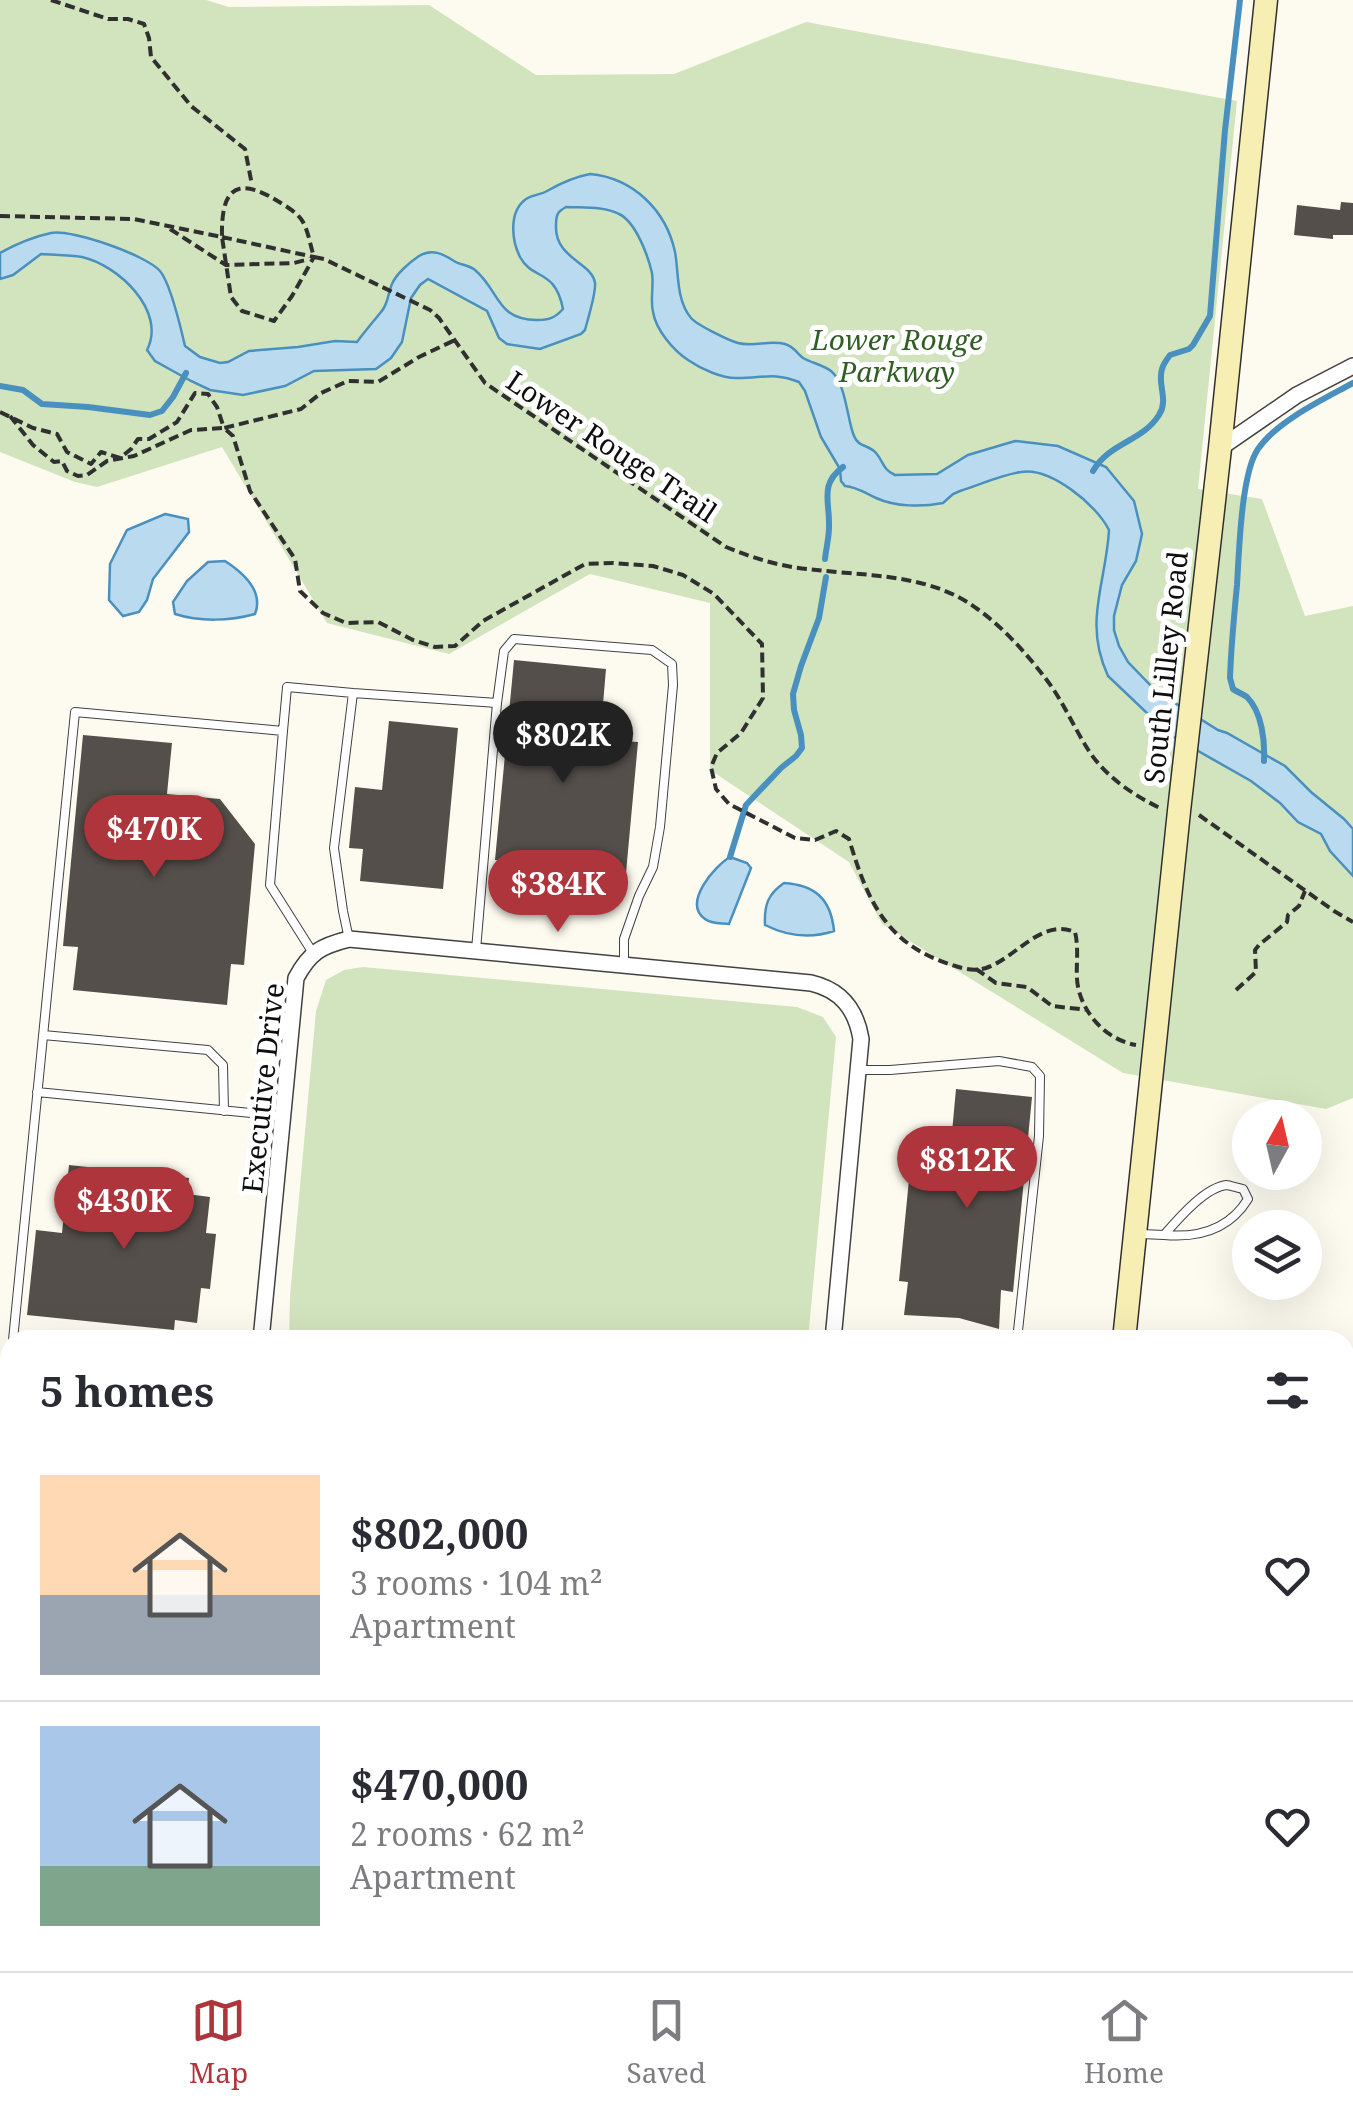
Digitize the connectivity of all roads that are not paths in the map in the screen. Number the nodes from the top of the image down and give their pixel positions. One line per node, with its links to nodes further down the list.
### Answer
1 (1266, 0): 3 (street, South Lilley Road)
2 (1353, 366): 3 (street)
3 (1220, 448): 16 (street, South Lilley Road)
4 (353, 693): 5 (lane); 6 (lane); 7 (lane)
5 (497, 704): 8 (lane); 10 (lane)
6 (282, 731): 9 (lane); 11 (lane)
7 (349, 938): 8 (street, Executive Drive); 9 (street, Executive Drive)
8 (476, 950): 10 (street, Executive Drive)
9 (313, 953): 15 (street, Executive Drive)
10 (624, 964): 12 (street, Executive Drive)
11 (43, 1035): 13 (lane); 14 (lane)
12 (858, 1070): 20 (street, Executive Drive); 21 (lane)
13 (37, 1092): 14 (lane); 18 (lane)
14 (224, 1110): 15 (lane)
15 (284, 1117): 19 (street, Executive Drive)
16 (1136, 1234): 17 (lane); 22 (street, South Lilley Road)
17 (1164, 1234): 17 (lane)
18 (15, 1330)
19 (261, 1330)
20 (833, 1330)
21 (1019, 1330)
22 (1125, 1330)

